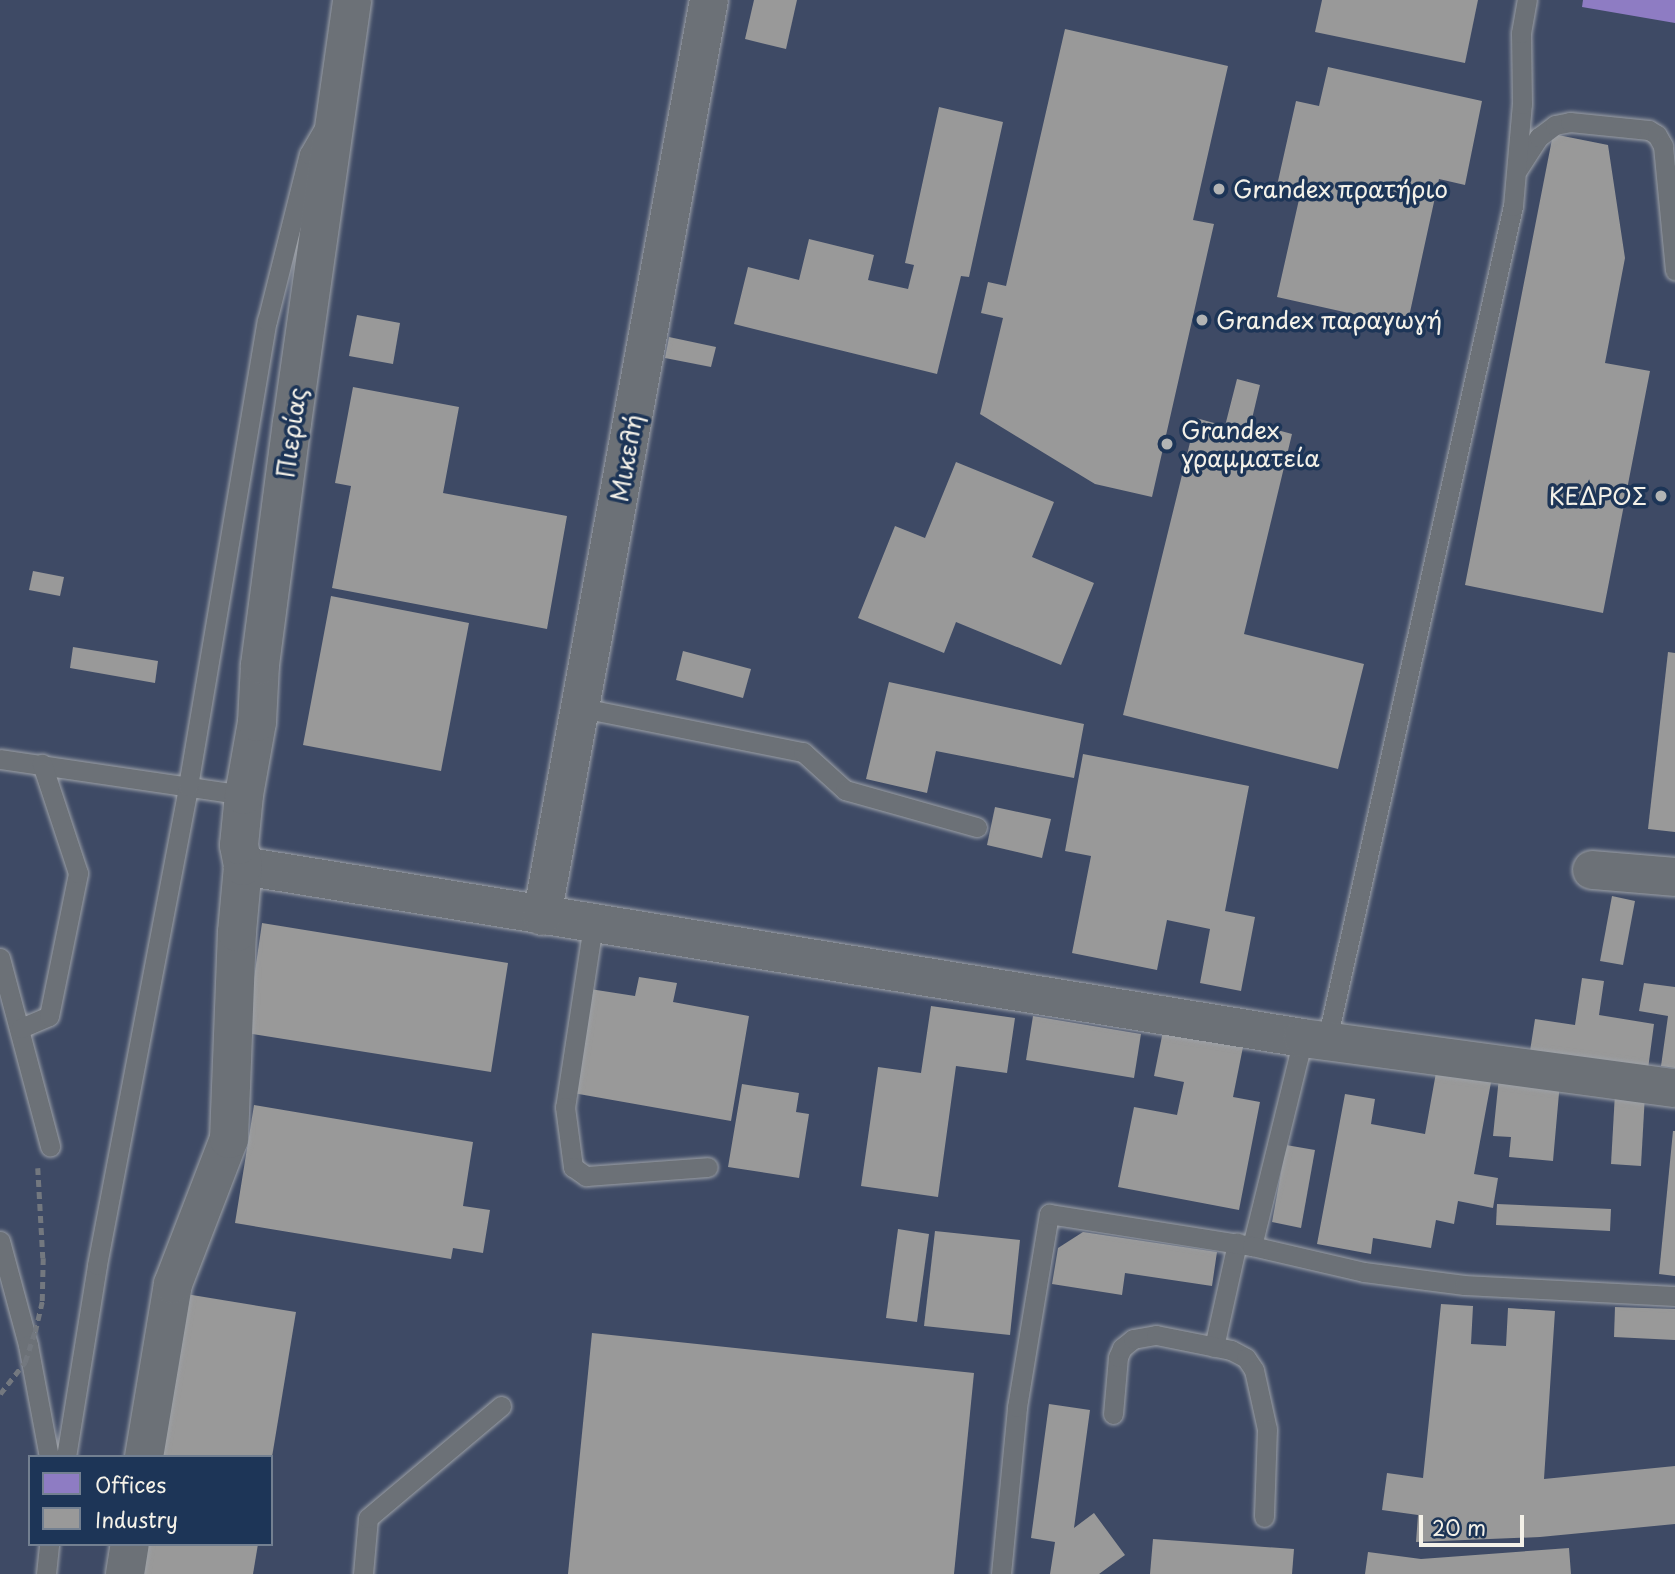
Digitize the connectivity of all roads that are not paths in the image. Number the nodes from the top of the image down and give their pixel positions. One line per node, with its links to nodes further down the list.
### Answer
1 (352, 0): 4 (street, Πιερίας)
2 (709, 0): 7 (street, Μικελή)
3 (1527, 0): 5 (lane)
4 (338, 105): 10 (lane); 11 (street, Πιερίας)
5 (1516, 172): 6 (lane); 20 (lane)
6 (1675, 270)
7 (582, 708): 12 (lane); 16 (street, Μικελή)
8 (0, 759): 9 (lane)
9 (42, 764): 10 (lane); 19 (lane)
10 (188, 786): 11 (lane); 31 (lane)
11 (244, 795): 13 (street, Πιερίας)
12 (977, 827)
13 (243, 866): 16 (street); 32 (street, Πιερίας)
14 (1592, 870): 15 (street)
15 (1675, 877)
16 (541, 916): 17 (street)
17 (593, 925): 20 (street); 23 (lane)
18 (0, 958): 19 (lane)
19 (21, 1028): 22 (lane)
20 (1315, 1039): 21 (street); 25 (lane)
21 (1675, 1088)
22 (50, 1146)
23 (708, 1167)
24 (0, 1241): 30 (lane)
25 (1244, 1244): 26 (lane); 27 (lane); 37 (lane)
26 (1675, 1296)
27 (1214, 1346): 29 (lane); 33 (lane)
28 (501, 1406): 36 (lane)
29 (1114, 1414)
30 (49, 1455)
31 (66, 1455)
32 (144, 1455)
33 (1264, 1517)
34 (130, 1546): 35 (street)
35 (125, 1574)
36 (363, 1574)
37 (1001, 1574)

